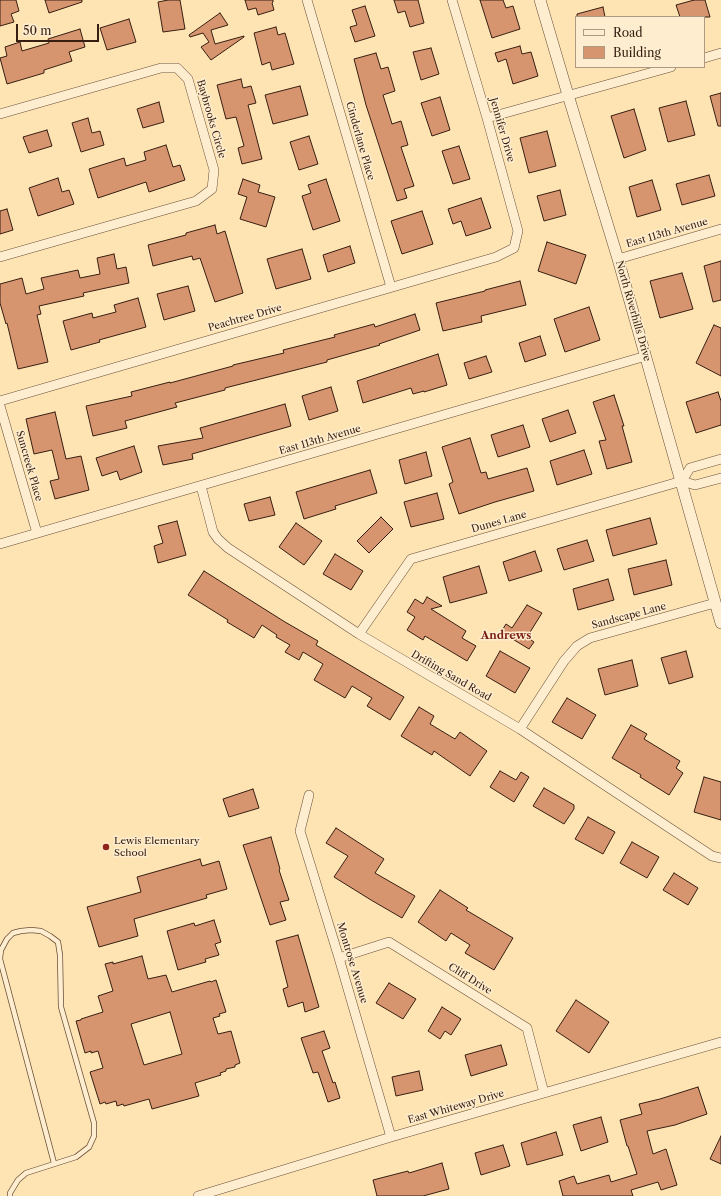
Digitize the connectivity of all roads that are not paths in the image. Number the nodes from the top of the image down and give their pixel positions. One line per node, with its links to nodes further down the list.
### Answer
1 (307, 0): 14 (street, Cinderlane Place)
2 (452, 0): 9 (street, Jennifer Drive)
3 (540, 0): 7 (street, North Riverhills Drive)
4 (721, 53): 5 (street)
5 (705, 58)
6 (667, 68): 7 (street)
7 (568, 95): 9 (street); 13 (street, North Riverhills Drive)
8 (0, 114): 11 (street, Baybrooks Circle)
9 (487, 118): 12 (street, Jennifer Drive)
10 (721, 229): 13 (street, East 113th Avenue)
11 (0, 257)
12 (496, 257): 14 (street, Peachtree Drive)
13 (618, 258): 15 (street, North Riverhills Drive)
14 (391, 287): 16 (street, Peachtree Drive)
15 (646, 356): 20 (street, North Riverhills Drive); 21 (street, East 113th Avenue)
16 (0, 401)
17 (0, 406): 22 (street, Suncreek Place)
18 (721, 459): 20 (street)
19 (721, 478): 20 (street, Dunes Lane)
20 (682, 481): 24 (street, North Riverhills Drive); 26 (street, Dunes Lane)
21 (200, 486): 22 (street, East 113th Avenue); 26 (street, Drifting Sand Road)
22 (37, 533): 23 (street, East 113th Avenue)
23 (0, 544)
24 (715, 603): 25 (street, North Riverhills Drive); 27 (street, Sandscape Lane)
25 (721, 623)
26 (359, 634): 27 (street, Drifting Sand Road)
27 (520, 729): 29 (street, Drifting Sand Road)
28 (309, 795): 30 (street, Montrose Avenue)
29 (721, 858)
30 (339, 958): 33 (street, Cliff Drive); 34 (street, Montrose Avenue)
31 (0, 959): 35 (lane); 35 (lane)
32 (721, 1042): 33 (street, East Whiteway Drive)
33 (544, 1093): 34 (street, East Whiteway Drive)
34 (391, 1137): 37 (street, East Whiteway Drive)
35 (54, 1163): 36 (lane)
36 (10, 1196)
37 (198, 1196)

